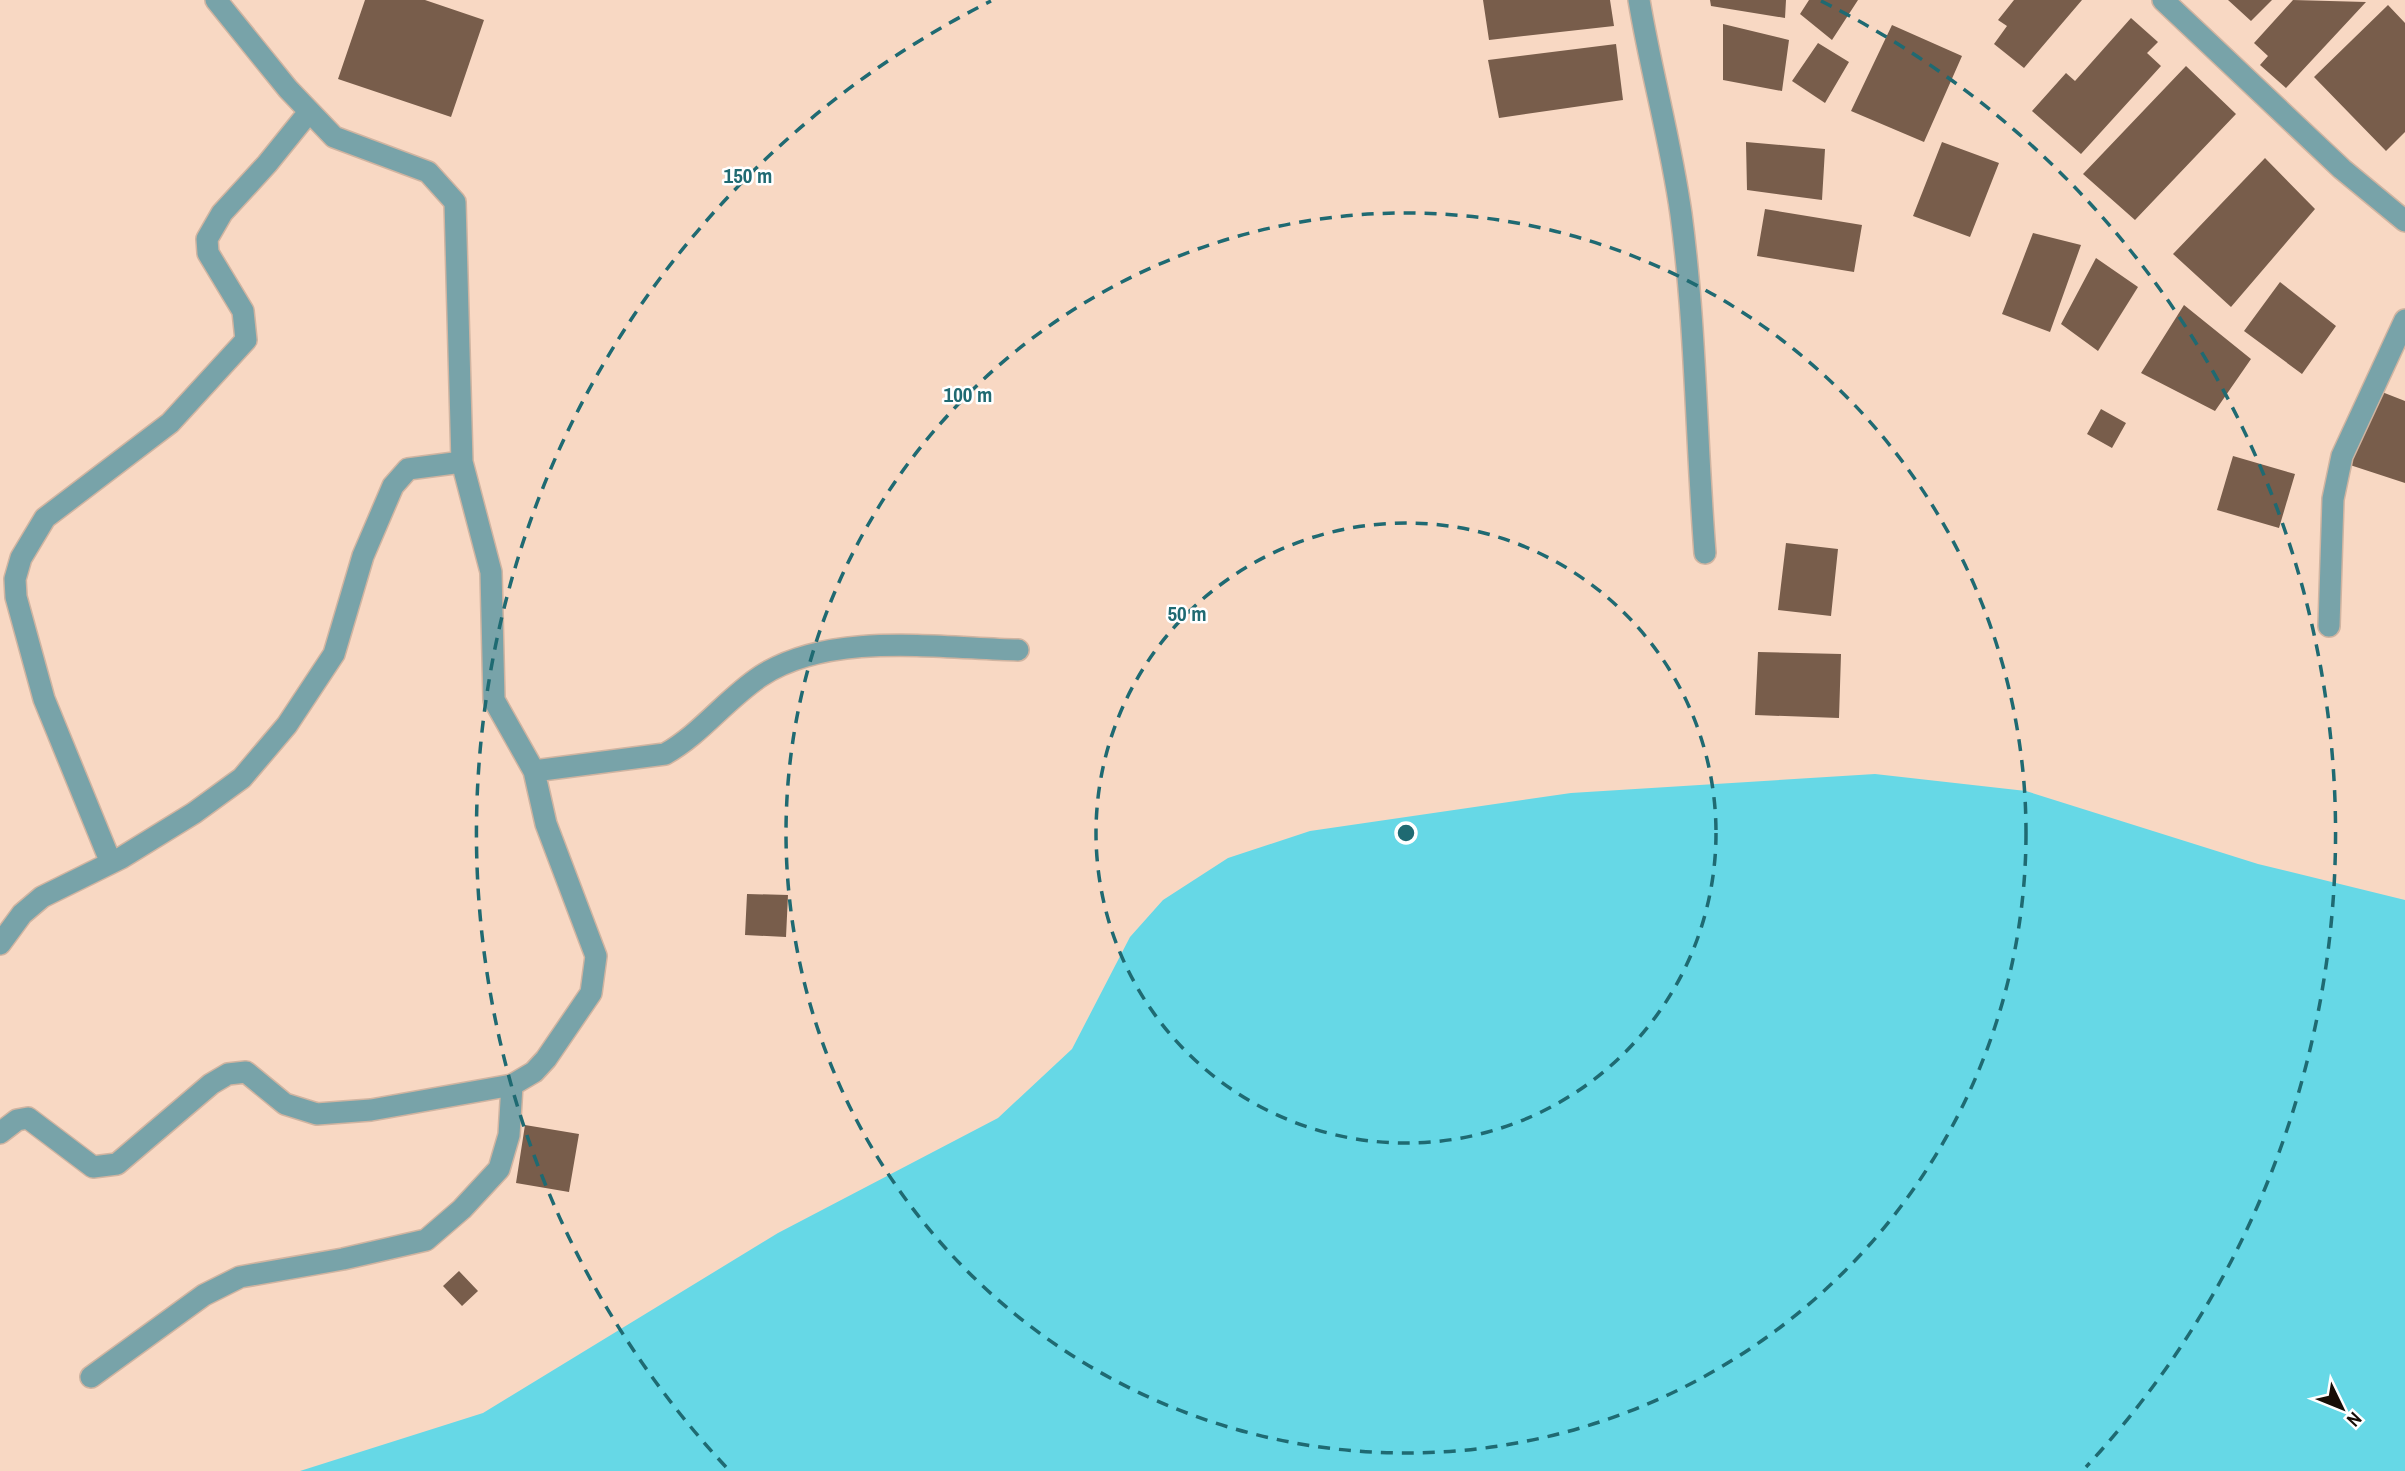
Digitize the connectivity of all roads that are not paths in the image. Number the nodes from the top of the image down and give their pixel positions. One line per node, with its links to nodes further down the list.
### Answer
1 (216, 0): 4 (street)
2 (1639, 0): 8 (street)
3 (2163, 0): 5 (street)
4 (309, 112): 7 (street); 12 (street)
5 (2405, 221)
6 (2405, 320): 9 (street)
7 (462, 462): 11 (street); 12 (street)
8 (1705, 553)
9 (2329, 626)
10 (1018, 650): 11 (street)
11 (534, 771): 14 (street)
12 (111, 863): 13 (street)
13 (0, 944)
14 (512, 1085): 15 (street); 16 (street)
15 (0, 1133)
16 (91, 1377)

